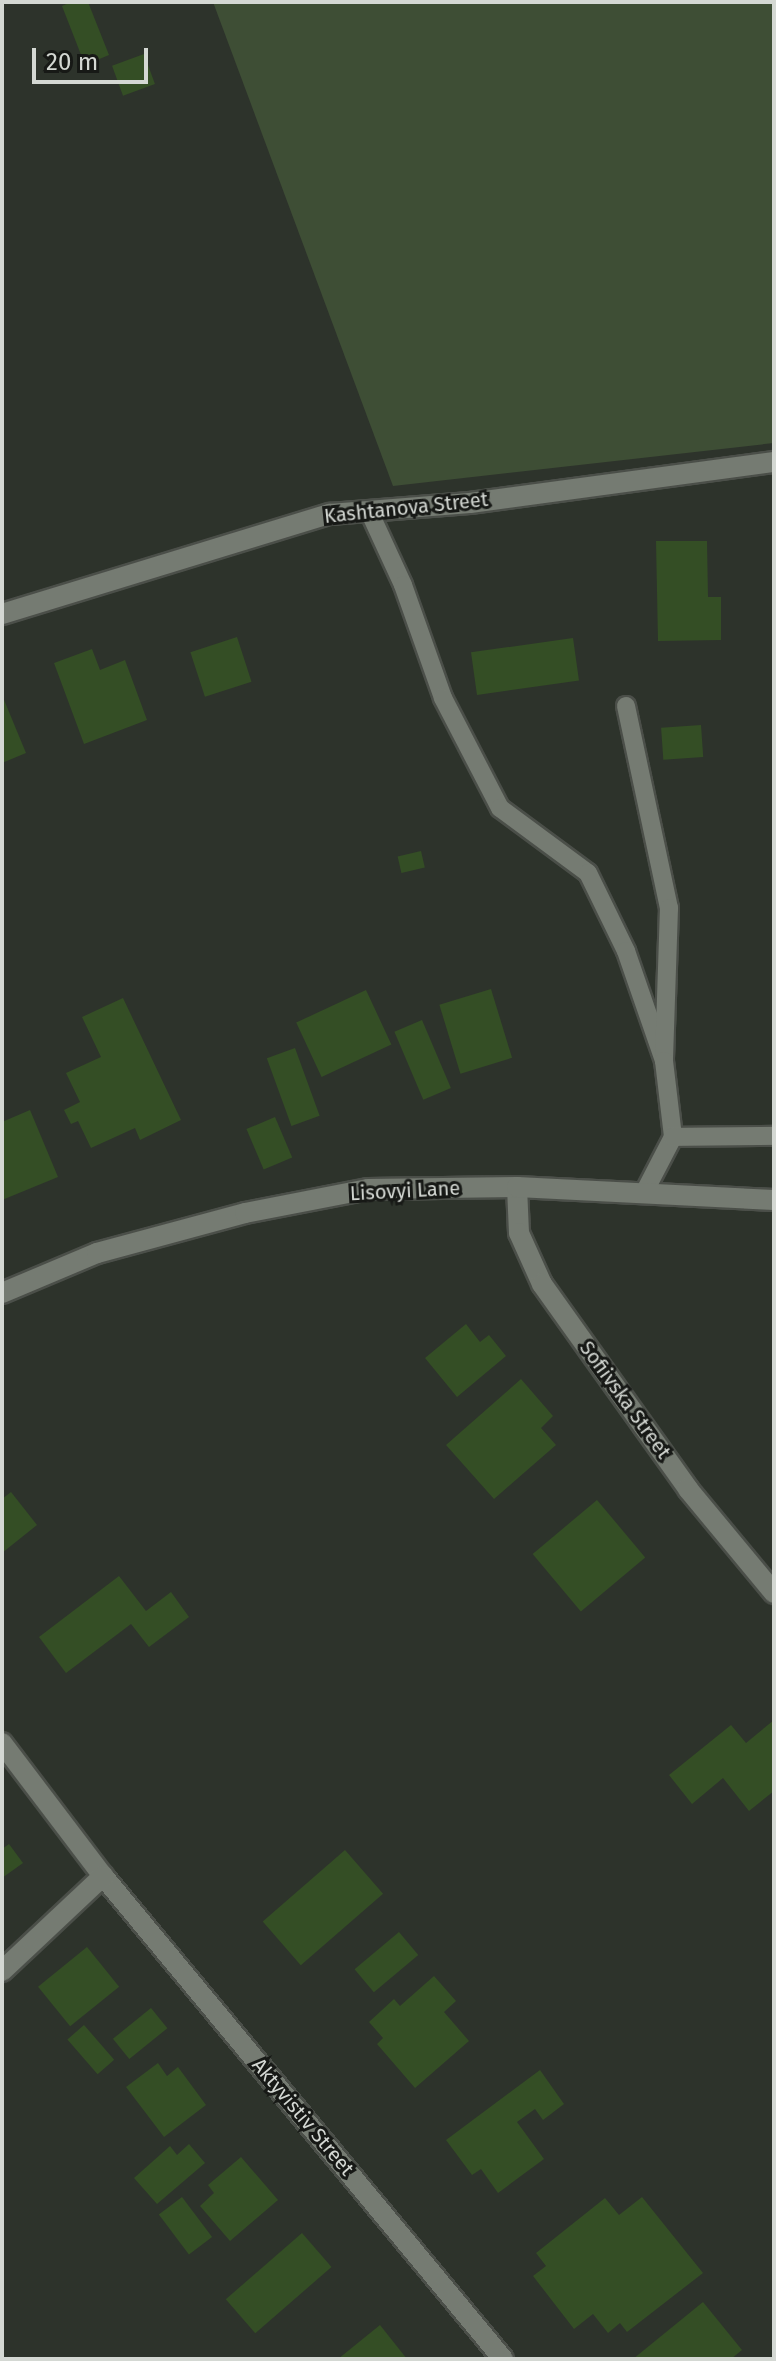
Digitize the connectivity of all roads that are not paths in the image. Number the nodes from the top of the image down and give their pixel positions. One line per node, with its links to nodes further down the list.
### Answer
1 (774, 462): 2 (street, Kashtanova Street)
2 (369, 511): 3 (street, Kashtanova Street); 5 (lane)
3 (2, 614)
4 (626, 706): 5 (lane)
5 (664, 1061): 7 (lane)
6 (774, 1136): 7 (lane)
7 (673, 1137): 9 (lane)
8 (517, 1187): 9 (street, Lisovyi Lane); 11 (street, Lisovyi Lane); 12 (street, Sofiivska Street)
9 (644, 1193): 10 (street, Lisovyi Lane)
10 (774, 1200)
11 (2, 1293)
12 (774, 1593)
13 (2, 1743): 14 (street, Aktyvistiv Street)
14 (103, 1876): 15 (street); 16 (street, Aktyvistiv Street)
15 (2, 1971)
16 (503, 2359)

